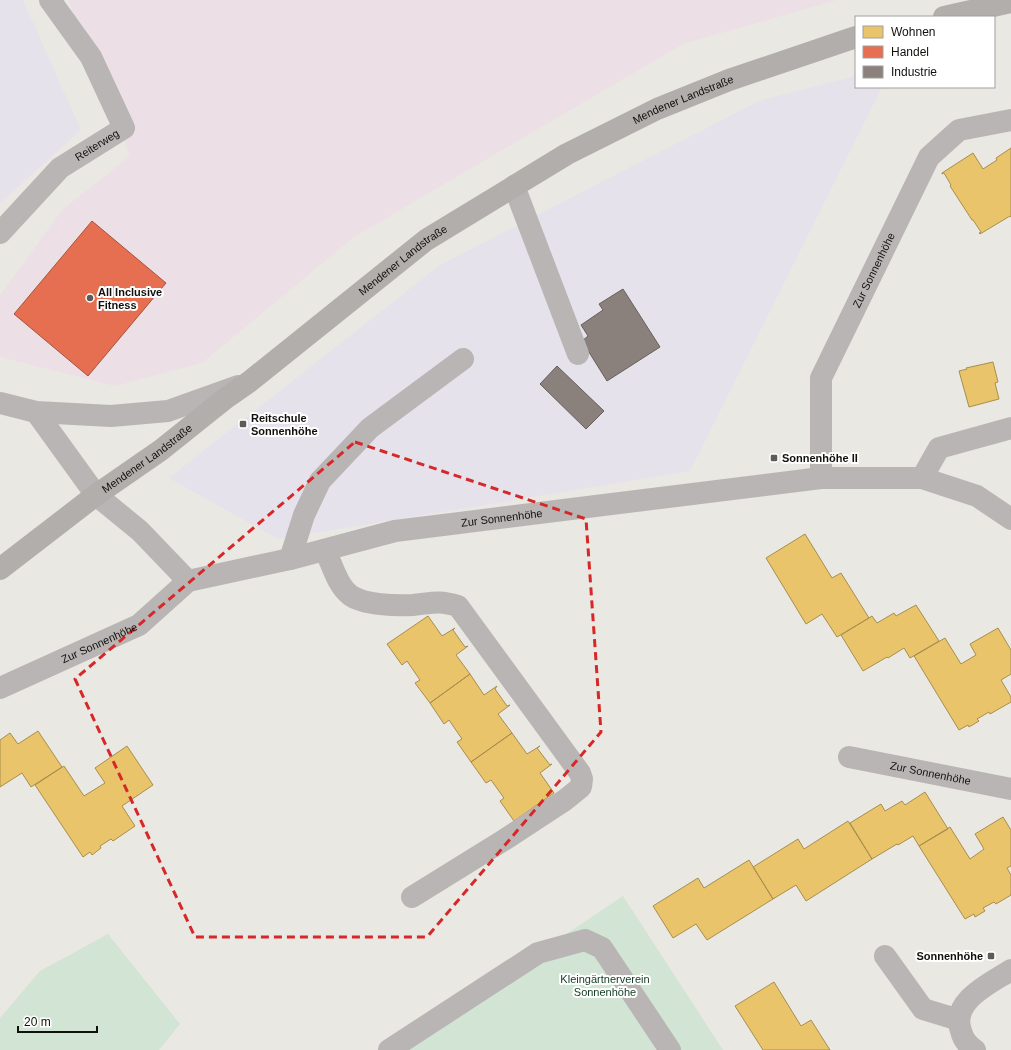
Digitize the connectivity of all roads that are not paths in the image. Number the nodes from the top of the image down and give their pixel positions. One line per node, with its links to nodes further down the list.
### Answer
1 (50, 0): 7 (street, Reiterweg)
2 (1011, 2): 3 (main road)
3 (948, 16)
4 (855, 37): 6 (main road, Mendener Landstraße)
5 (1011, 120): 14 (street, Zur Sonnenhöhe)
6 (514, 186): 8 (street); 10 (main road, Mendener Landstraße)
7 (0, 233)
8 (578, 354)
9 (463, 359): 19 (street)
10 (249, 382): 12 (street); 16 (main road, Mendener Landstraße)
11 (0, 403): 12 (street)
12 (36, 412): 16 (street)
13 (1011, 428): 15 (street)
14 (821, 478): 15 (street, Zur Sonnenhöhe); 18 (street, Zur Sonnenhöhe)
15 (922, 478): 17 (street, Zur Sonnenhöhe)
16 (96, 495): 20 (main road, Mendener Landstraße); 21 (street)
17 (1011, 519)
18 (325, 550): 19 (street, Zur Sonnenhöhe); 25 (street)
19 (290, 559): 21 (street, Zur Sonnenhöhe)
20 (0, 569)
21 (188, 581): 22 (street, Zur Sonnenhöhe)
22 (0, 688)
23 (849, 757): 24 (street, Zur Sonnenhöhe)
24 (1011, 789)
25 (412, 897)
26 (885, 956): 28 (street)
27 (1011, 970): 28 (street)
28 (959, 1020): 31 (street)
29 (389, 1050): 30 (street)
30 (670, 1050)
31 (975, 1050)

